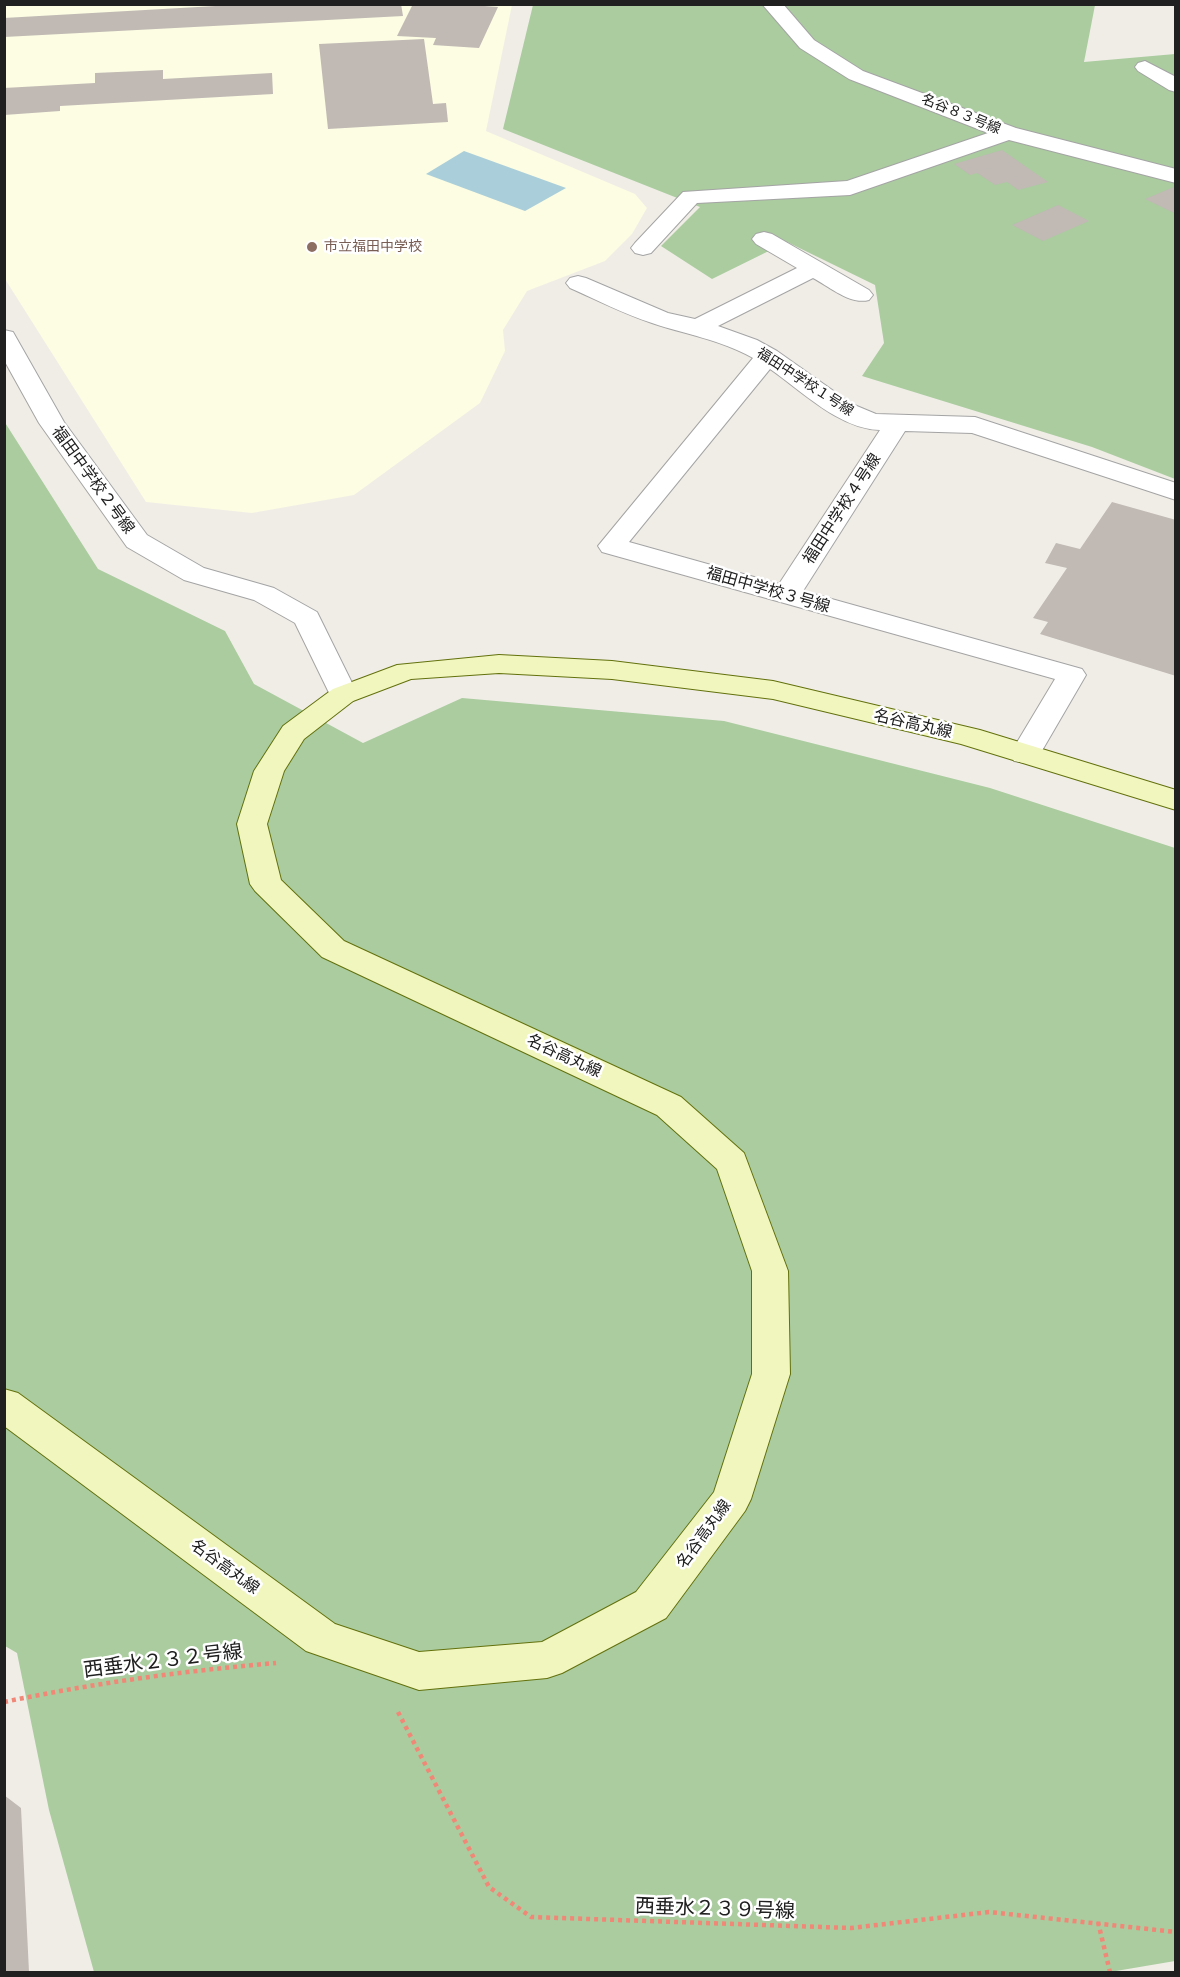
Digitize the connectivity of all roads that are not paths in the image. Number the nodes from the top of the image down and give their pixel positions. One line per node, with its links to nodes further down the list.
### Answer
1 (772, 4): 4 (street, 名谷８３号線)
2 (1145, 67): 3 (street)
3 (1176, 86)
4 (1008, 133): 5 (street, 名谷８３号線); 7 (street)
5 (1176, 176)
6 (764, 239): 8 (street)
7 (643, 248)
8 (814, 268): 10 (street); 11 (street)
9 (578, 283): 11 (street, 福田中学校１号線)
10 (861, 295)
11 (698, 327): 13 (street, 福田中学校１号線)
12 (4, 338): 17 (street, 福田中学校２号線)
13 (768, 356): 14 (street, 福田中学校１号線); 16 (street, 福田中学校３号線)
14 (897, 423): 15 (street, 福田中学校１号線); 16 (street, 福田中学校４号線)
15 (1176, 492)
16 (786, 595): 18 (street, 福田中学校３号線)
17 (343, 695): 18 (street, 名谷高丸線); 20 (street, 名谷高丸線)
18 (1025, 754): 19 (street, 名谷高丸線)
19 (1176, 800)
20 (4, 1404)

